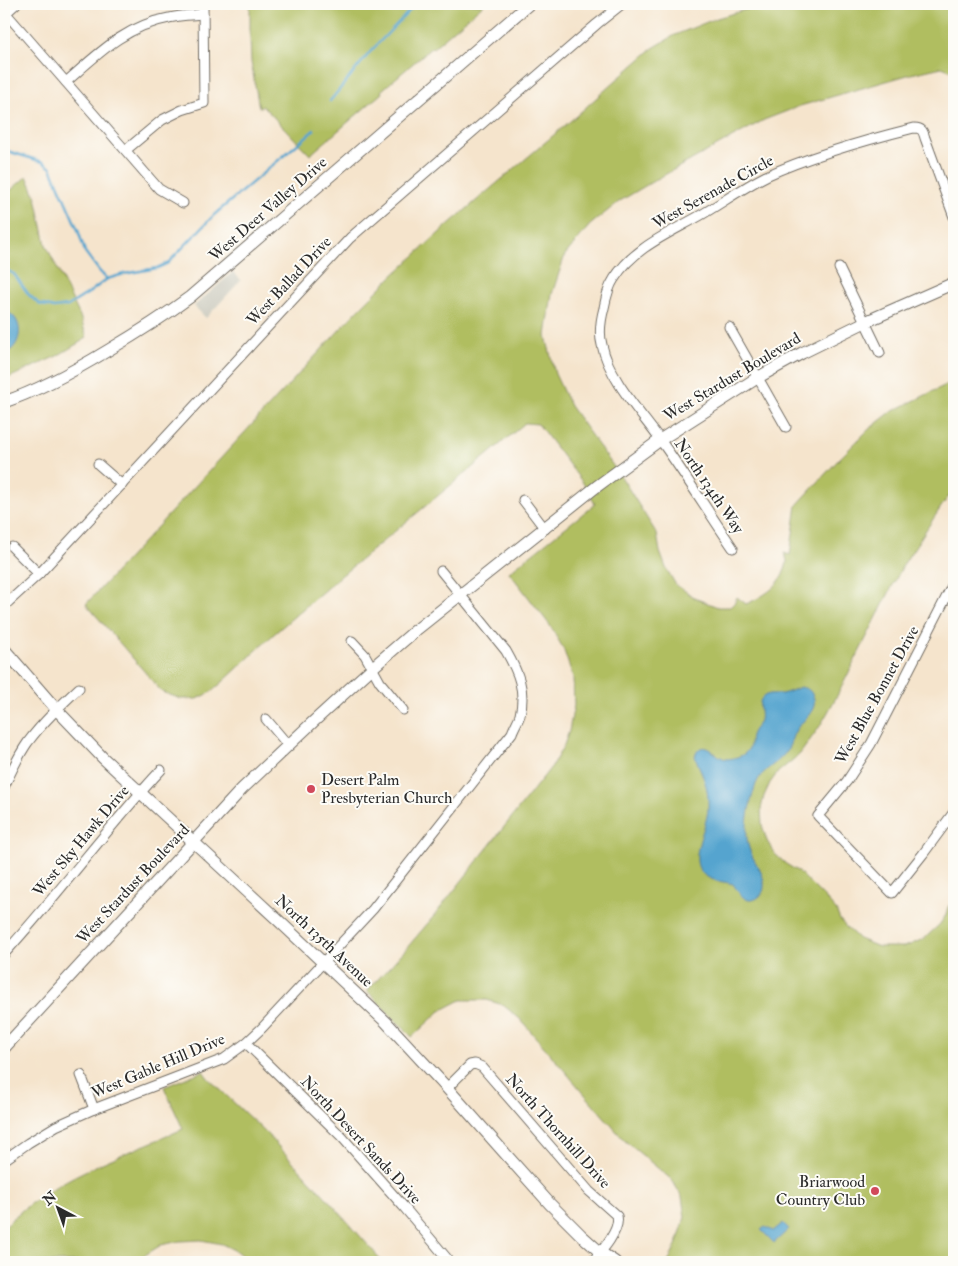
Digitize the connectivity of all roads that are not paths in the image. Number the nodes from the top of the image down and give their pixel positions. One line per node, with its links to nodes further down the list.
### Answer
1 (16, 4): 5 (street)
2 (203, 4): 6 (street)
3 (529, 4): 17 (street, West Deer Valley Drive)
4 (622, 4): 21 (street, West Ballad Drive)
5 (5, 12): 7 (street)
6 (203, 14): 7 (street); 8 (street)
7 (66, 82): 8 (street)
8 (126, 150): 9 (street)
9 (183, 203)
10 (954, 217): 19 (street, West Serenade Circle)
11 (839, 268): 13 (street)
12 (954, 283): 13 (street, West Stardust Boulevard)
13 (865, 322): 15 (street); 16 (street, West Stardust Boulevard)
14 (729, 327): 16 (street)
15 (880, 353)
16 (757, 378): 18 (street); 19 (street, West Stardust Boulevard)
17 (4, 402)
18 (786, 427)
19 (660, 440): 23 (street, West Stardust Boulevard); 25 (street, North 134th Way)
20 (98, 464): 21 (street)
21 (122, 485): 27 (street, West Ballad Drive)
22 (523, 500): 23 (street)
23 (545, 529): 29 (street, West Stardust Boulevard)
24 (12, 547): 27 (street)
25 (733, 548)
26 (441, 571): 29 (street)
27 (39, 574): 30 (street, West Ballad Drive)
28 (954, 582): 42 (street, West Blue Bonnet Drive)
29 (460, 596): 33 (street, West Stardust Boulevard); 45 (street, West Gable Hill Drive)
30 (4, 606)
31 (352, 641): 33 (street)
32 (4, 649): 35 (street, North 135th Avenue)
33 (372, 668): 36 (street); 38 (street, West Stardust Boulevard)
34 (79, 688): 35 (street)
35 (56, 709): 40 (street); 41 (street, North 135th Avenue)
36 (403, 710)
37 (266, 719): 38 (street)
38 (288, 744): 43 (street, West Stardust Boulevard)
39 (162, 770): 41 (street, West Sky Hawk Drive)
40 (4, 787)
41 (140, 793): 43 (street, North 135th Avenue); 44 (street, West Sky Hawk Drive)
42 (954, 812)
43 (193, 842): 45 (street, North 135th Avenue); 47 (street, West Stardust Boulevard)
44 (4, 954)
45 (324, 963): 46 (street, West Gable Hill Drive); 49 (street, North 135th Avenue)
46 (246, 1043): 50 (street, West Gable Hill Drive); 53 (street, North Desert Sands Drive)
47 (4, 1048)
48 (81, 1075): 50 (street)
49 (448, 1088): 52 (street, North 135th Avenue); 52 (street, North Thornhill Drive)
50 (94, 1109): 51 (street, West Gable Hill Drive)
51 (4, 1160)
52 (600, 1252): 54 (street); 55 (street, North 135th Avenue)
53 (450, 1262)
54 (592, 1262)
55 (616, 1262)

